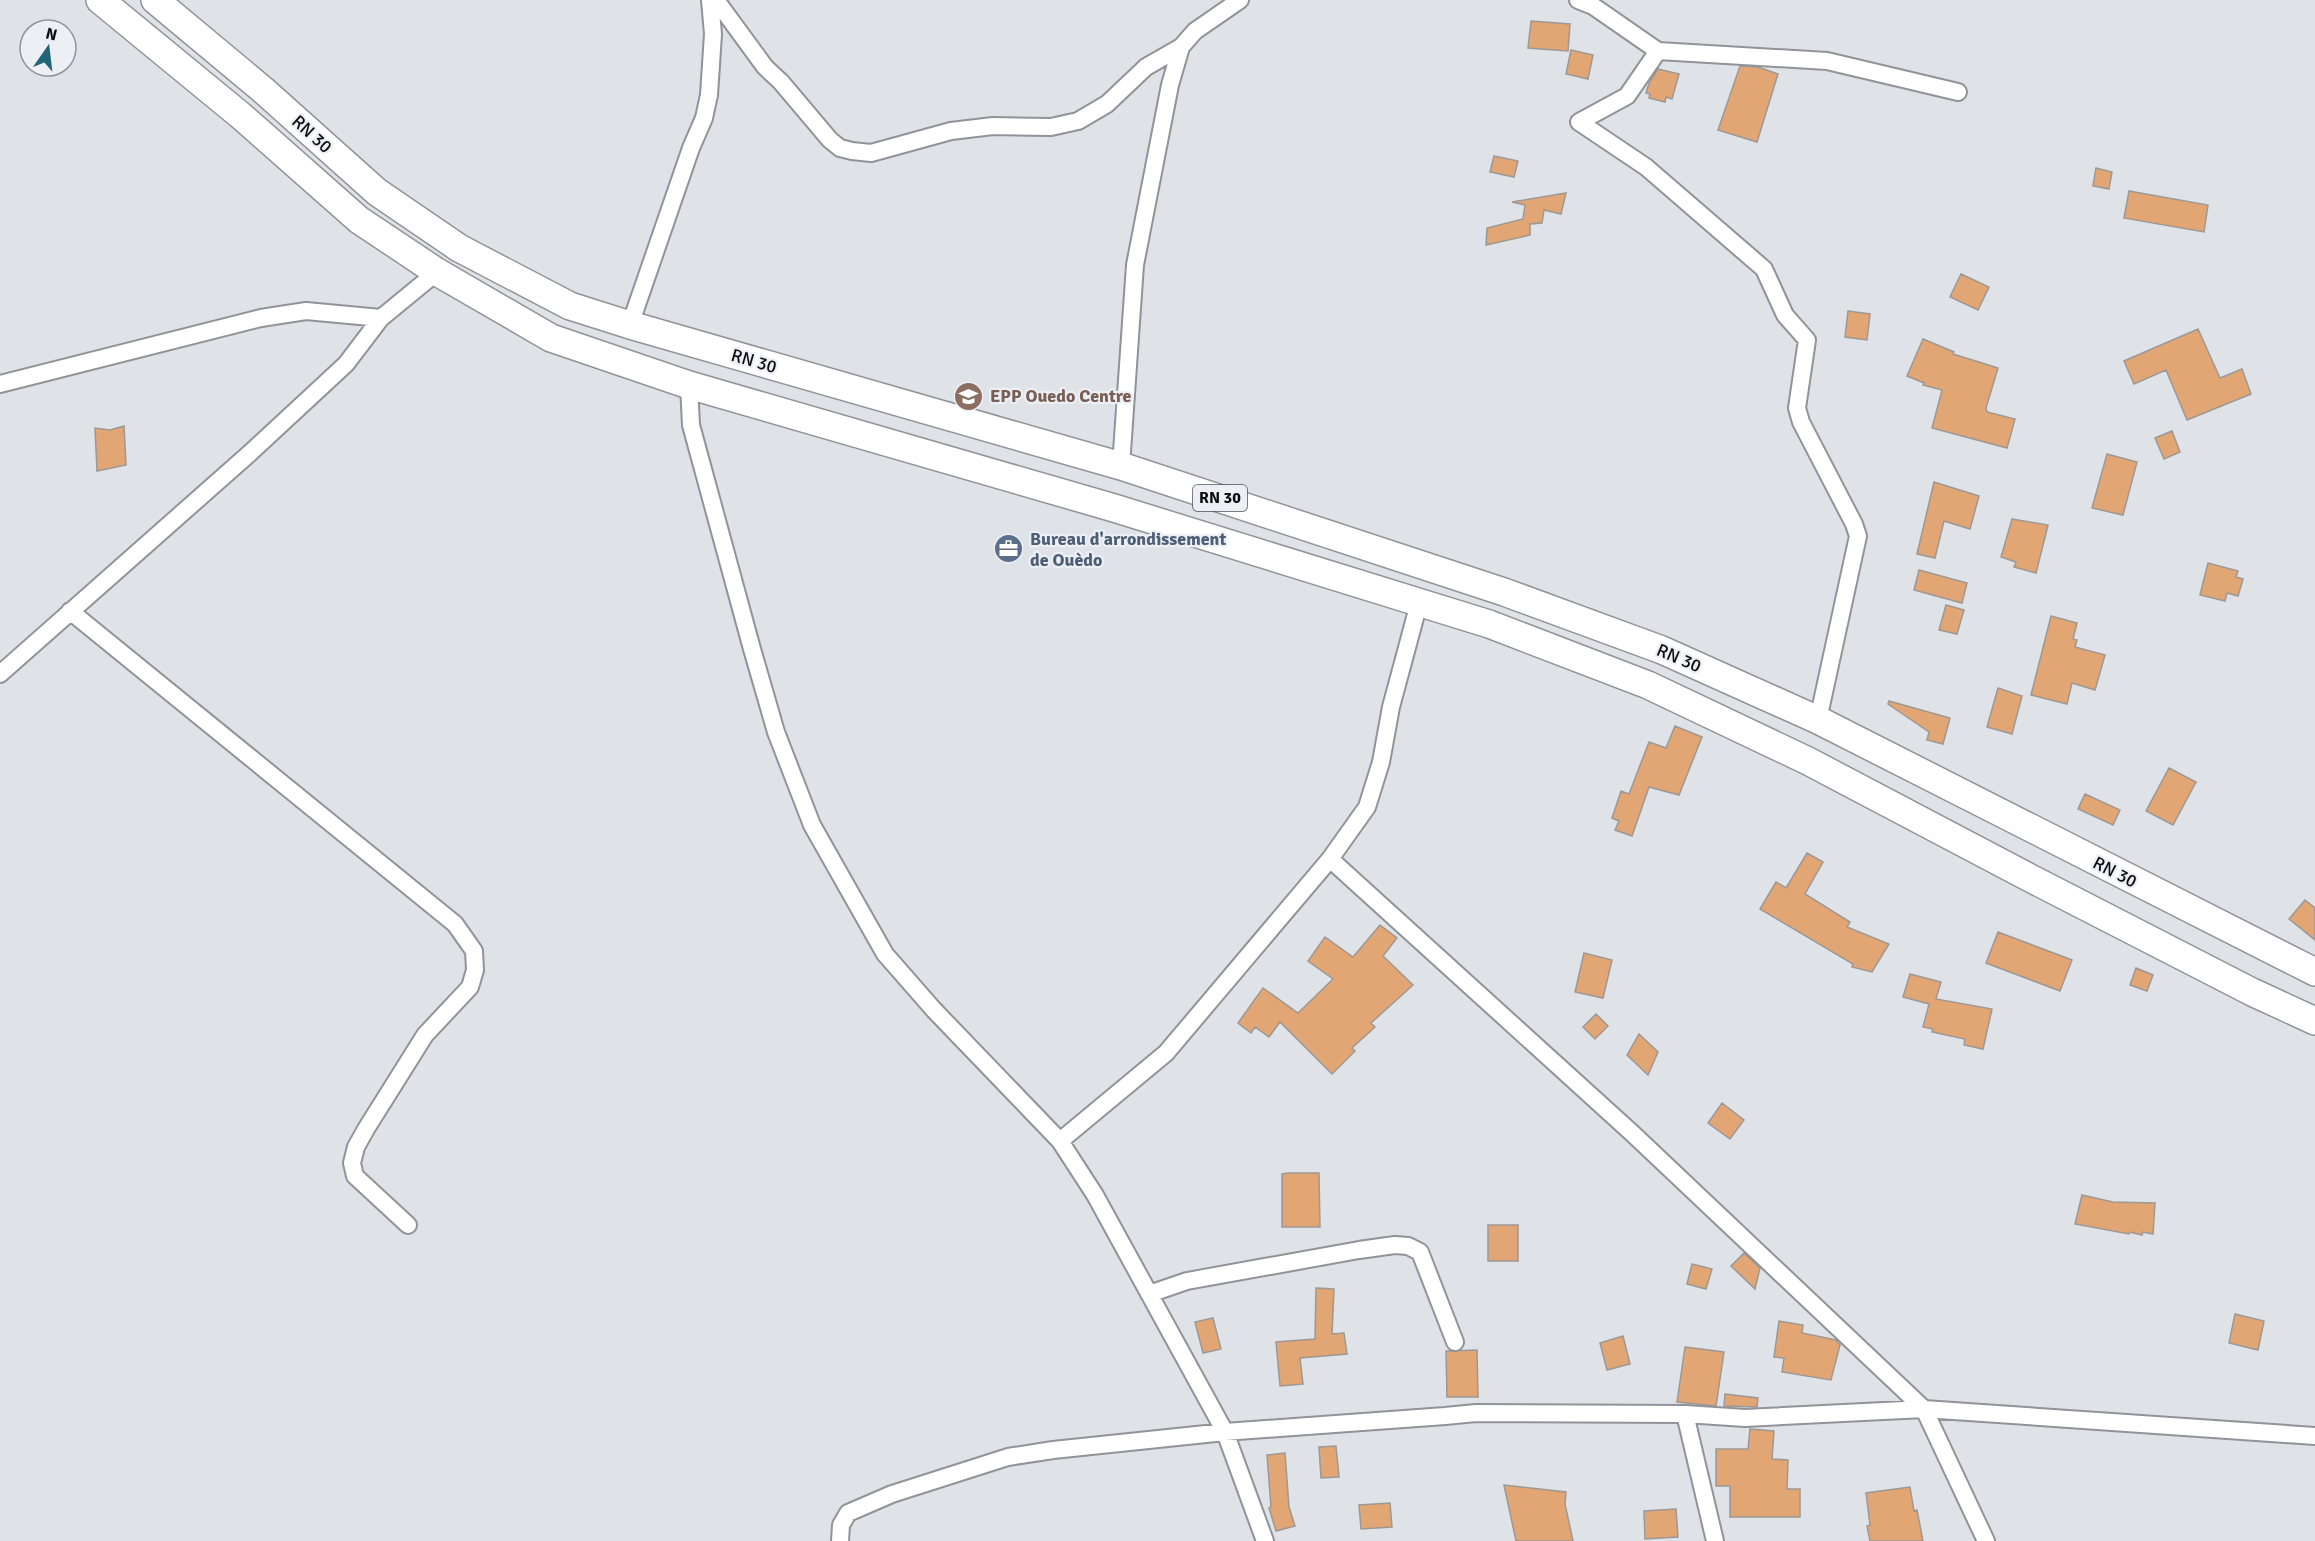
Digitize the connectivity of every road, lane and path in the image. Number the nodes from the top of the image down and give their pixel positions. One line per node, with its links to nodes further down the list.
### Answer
1 (100, 0): 10 (main road, RN 30)
2 (155, 0): 12 (main road, RN 30 / RN 30)
3 (710, 0): 12 (street)
4 (716, 0): 7 (street)
5 (1240, 0): 7 (street)
6 (1578, 0): 8 (street)
7 (1180, 47): 15 (street)
8 (1658, 51): 9 (street); 19 (street)
9 (1958, 92)
10 (437, 272): 11 (street); 14 (main road, RN 30)
11 (381, 318): 13 (street); 17 (street)
12 (630, 325): 15 (main road, RN 30 / RN 30)
13 (0, 384)
14 (689, 385): 16 (main road, RN 30); 23 (street)
15 (1121, 466): 19 (main road, RN 30 / RN 30)
16 (1419, 603): 20 (street); 22 (main road, RN 30)
17 (70, 611): 18 (street); 24 (street)
18 (0, 674)
19 (1818, 720): 21 (main road, RN 30 / RN 30)
20 (1330, 859): 23 (street); 27 (street)
21 (2315, 972)
22 (2315, 1021)
23 (1060, 1141): 25 (street)
24 (408, 1225)
25 (1149, 1294): 26 (street); 29 (street)
26 (1455, 1342)
27 (1924, 1409): 28 (street); 30 (street); 34 (street)
28 (1685, 1414): 29 (street); 33 (street)
29 (1225, 1432): 31 (street); 32 (street)
30 (2315, 1436)
31 (840, 1541)
32 (1265, 1541)
33 (1714, 1541)
34 (1986, 1541)

